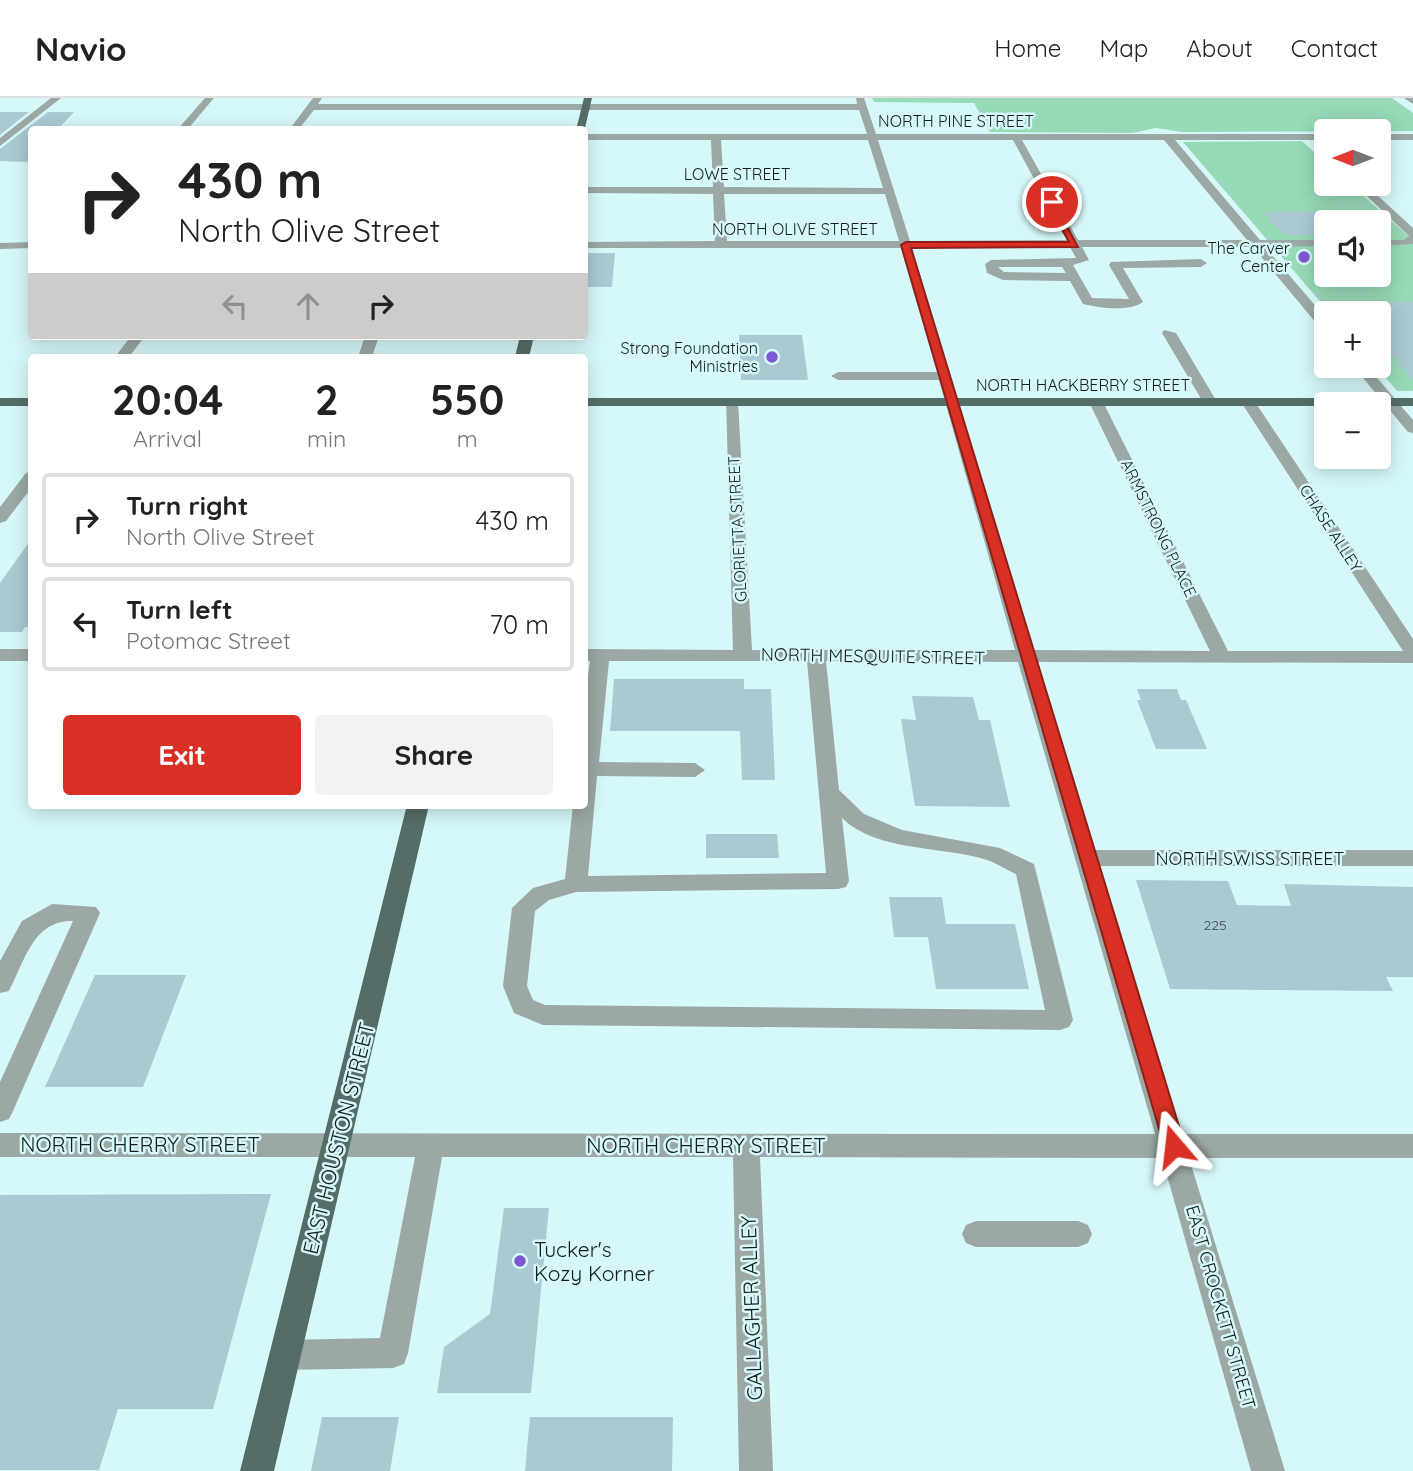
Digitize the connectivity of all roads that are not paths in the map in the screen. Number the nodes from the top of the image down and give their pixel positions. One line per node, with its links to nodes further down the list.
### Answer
1 (57, 98): 24 (street)
2 (211, 98): 11 (street)
3 (318, 98): 10 (street)
4 (1408, 98): 5 (street)
5 (1413, 101)
6 (861, 102): 9 (street); 17 (street, EAST CROCKETT STREET)
7 (449, 103): 8 (street); 10 (street)
8 (587, 103): 9 (street); 13 (main road)
9 (725, 103)
10 (311, 107): 12 (street)
11 (185, 126)
12 (296, 126)
13 (581, 126)
14 (28, 136): 24 (street)
15 (588, 137): 16 (street, NORTH PINE STREET)
16 (716, 137): 17 (street, NORTH PINE STREET); 27 (street)
17 (872, 137): 18 (street, NORTH PINE STREET); 28 (street, EAST CROCKETT STREET)
18 (1016, 137): 19 (street, NORTH PINE STREET); 36 (street)
19 (1167, 137): 20 (street, NORTH PINE STREET); 38 (street)
20 (1308, 137): 21 (street, NORTH PINE STREET); 25 (street)
21 (1314, 137)
22 (1391, 137): 23 (street)
23 (1413, 137)
24 (3, 139)
25 (1314, 142)
26 (588, 190): 27 (street, LOWE STREET)
27 (718, 190): 28 (street, LOWE STREET); 34 (street)
28 (889, 191): 35 (street, EAST CROCKETT STREET)
29 (1371, 196): 30 (street)
30 (1413, 237): 32 (street)
31 (1314, 243): 38 (street, NORTH OLIVE STREET)
32 (1391, 243)
33 (588, 245): 34 (street, NORTH OLIVE STREET)
34 (721, 245): 35 (street, NORTH OLIVE STREET)
35 (906, 245): 36 (street, NORTH OLIVE STREET); 48 (street, EAST CROCKETT STREET)
36 (1075, 245): 37 (street, NORTH OLIVE STREET); 41 (street)
37 (1186, 245): 38 (street, NORTH OLIVE STREET); 42 (street)
38 (1258, 245): 43 (street)
39 (0, 246): 40 (street)
40 (28, 246)
41 (1066, 263): 42 (street); 42 (street)
42 (1073, 278)
43 (1314, 312)
44 (1169, 333): 57 (street)
45 (135, 340): 46 (street)
46 (124, 354)
47 (838, 376): 48 (street)
48 (946, 376): 55 (street, EAST CROCKETT STREET)
49 (1370, 378): 50 (street)
50 (1382, 392)
51 (0, 402): 52 (main road)
52 (28, 402)
53 (588, 402): 54 (main road, NORTH HACKBERRY STREET)
54 (731, 402): 55 (main road, NORTH HACKBERRY STREET); 68 (street, GLORIETTA STREET)
55 (954, 402): 56 (main road, NORTH HACKBERRY STREET); 72 (street, EAST CROCKETT STREET)
56 (1096, 402): 57 (main road, NORTH HACKBERRY STREET); 69 (street, ARMSTRONG PLACE)
57 (1210, 402): 58 (main road, NORTH HACKBERRY STREET)
58 (1248, 402): 59 (main road, NORTH HACKBERRY STREET); 70 (street, CHASE ALLEY)
59 (1314, 402)
60 (1391, 402): 61 (main road, NORTH HACKBERRY STREET); 62 (street)
61 (1413, 402)
62 (1413, 429)
63 (28, 481): 64 (street)
64 (0, 518)
65 (0, 655): 66 (street)
66 (28, 655)
67 (592, 655): 68 (street, NORTH MESQUITE STREET); 73 (street)
68 (743, 655): 71 (street, NORTH MESQUITE STREET)
69 (1222, 655): 70 (street, NORTH MESQUITE STREET); 72 (street, NORTH MESQUITE STREET)
70 (1413, 655)
71 (816, 656): 72 (street, NORTH MESQUITE STREET); 75 (street)
72 (1026, 657): 78 (street, EAST CROCKETT STREET)
73 (588, 769): 74 (street)
74 (695, 770)
75 (829, 792): 80 (street); 80 (street)
76 (417, 809): 83 (main road, EAST HOUSTON STREET)
77 (584, 809): 80 (street)
78 (1088, 858): 79 (street, NORTH SWISS STREET); 87 (street, EAST CROCKETT STREET)
79 (1413, 858)
80 (576, 884)
81 (0, 985): 82 (street)
82 (0, 1111)
83 (336, 1144): 84 (street, NORTH CHERRY STREET); 85 (street, NORTH CHERRY STREET); 91 (main road, EAST HOUSTON STREET)
84 (431, 1144): 86 (street, NORTH CHERRY STREET); 91 (street)
85 (0, 1145)
86 (746, 1145): 87 (street, NORTH CHERRY STREET); 93 (street, GALLAGHER ALLEY)
87 (1174, 1146): 88 (street, NORTH CHERRY STREET); 94 (street, EAST CROCKETT STREET)
88 (1413, 1146)
89 (976, 1234): 90 (street)
90 (1078, 1234)
91 (285, 1355): 92 (main road, EAST HOUSTON STREET)
92 (257, 1471)
93 (756, 1471)
94 (1268, 1471)

